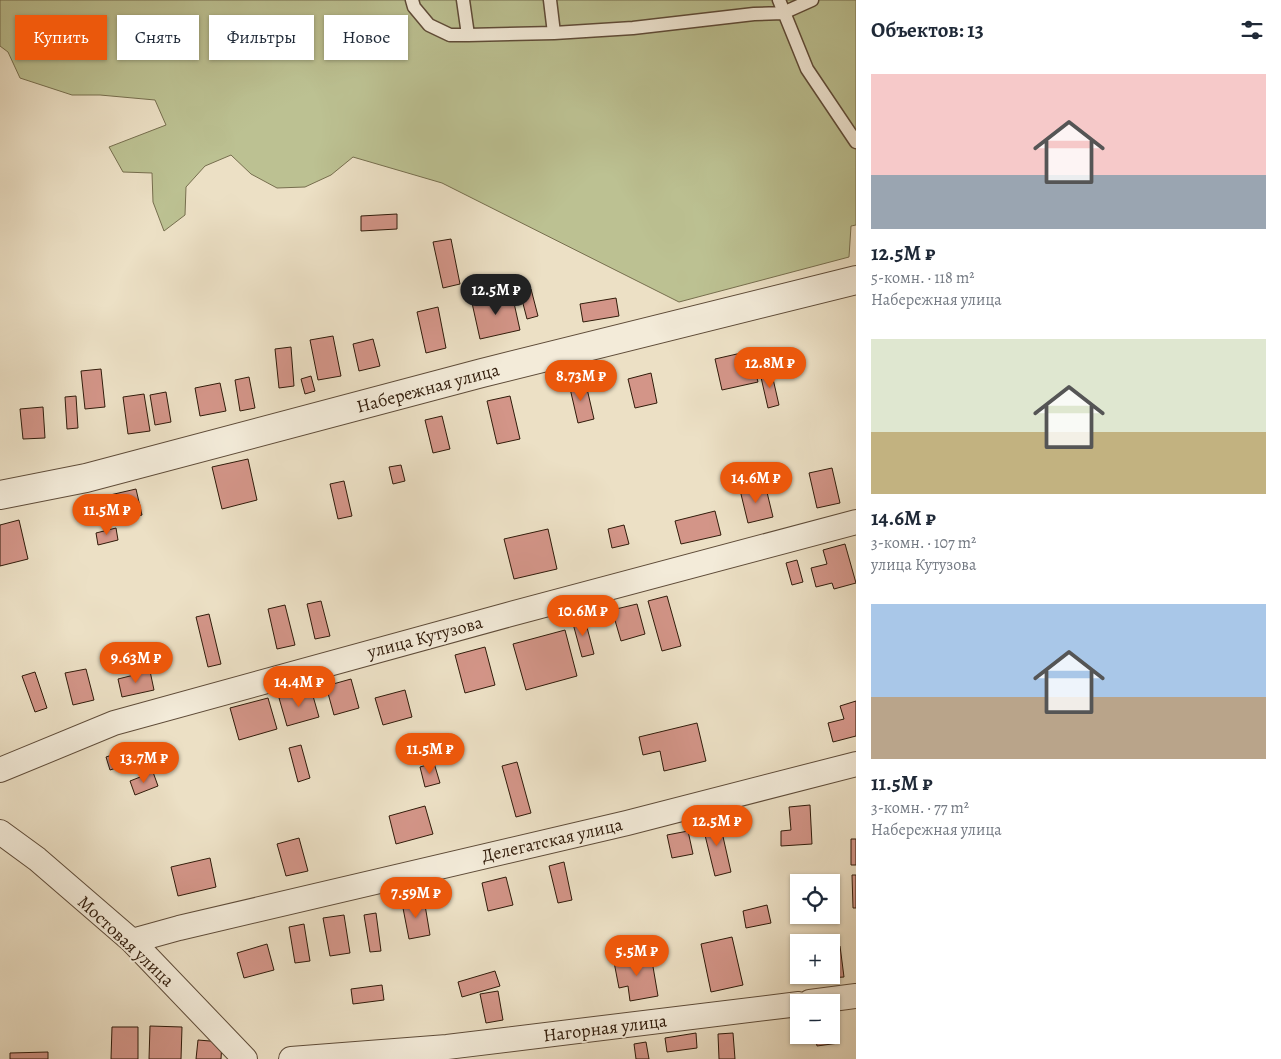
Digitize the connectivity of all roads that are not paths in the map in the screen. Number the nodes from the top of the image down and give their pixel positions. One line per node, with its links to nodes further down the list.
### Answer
1 (412, 0): 8 (lane)
2 (463, 0): 8 (lane)
3 (550, 0): 7 (lane)
4 (778, 0): 6 (lane)
5 (812, 0): 6 (lane)
6 (783, 13): 7 (lane); 9 (lane)
7 (554, 33): 8 (lane)
8 (468, 35)
9 (856, 142)
10 (856, 280): 11 (street, Набережная улица)
11 (0, 495)
12 (856, 522): 14 (street, улица Кутузова)
13 (856, 764): 16 (street, Делегатская улица)
14 (0, 770)
15 (0, 832): 16 (street, Мостовая улица)
16 (132, 941): 20 (street, Мостовая улица)
17 (856, 996): 18 (street)
18 (840, 998)
19 (790, 1005): 21 (street, Нагорная улица)
20 (245, 1059)
21 (291, 1059)

